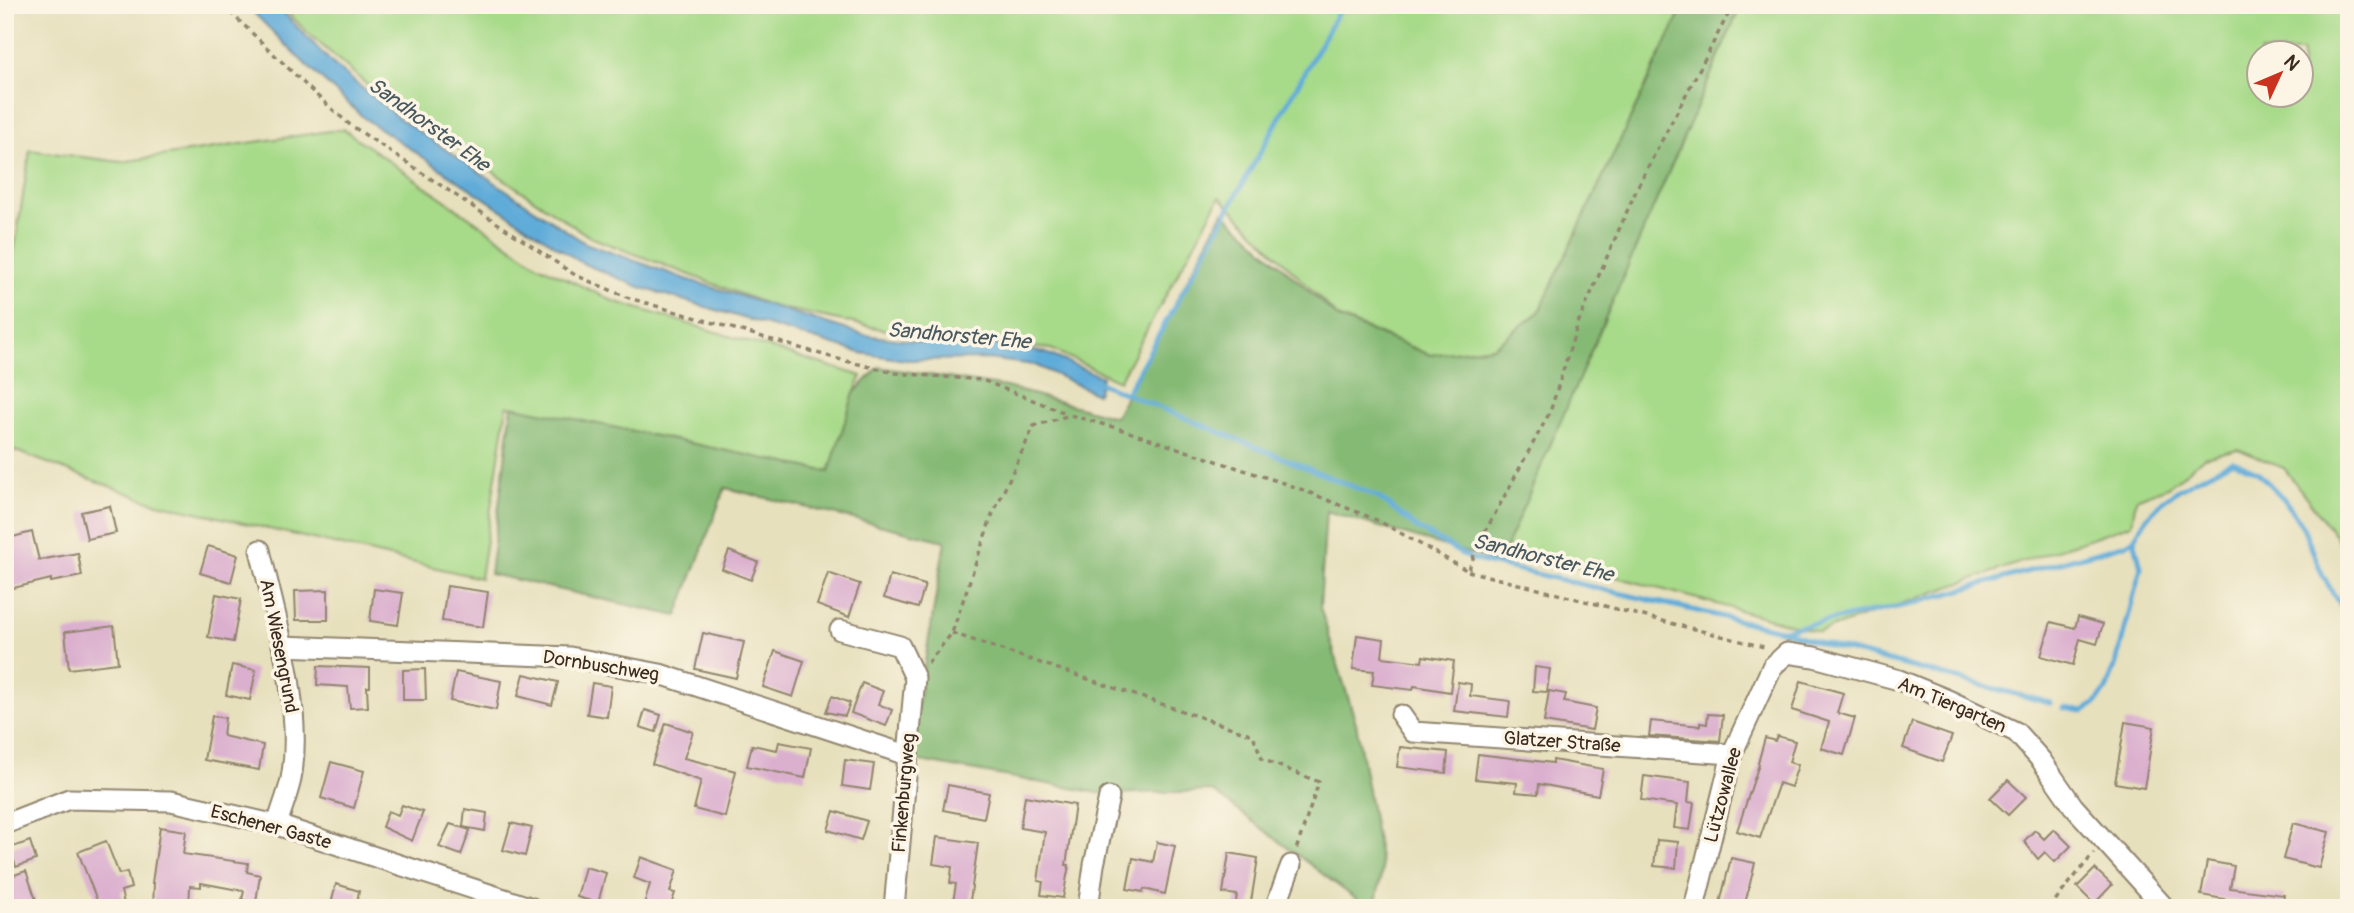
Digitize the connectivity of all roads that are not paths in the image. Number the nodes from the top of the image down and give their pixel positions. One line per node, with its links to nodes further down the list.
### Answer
1 (260, 550): 3 (street, Am Wiesengrund)
2 (840, 630): 7 (street, Finkenburgweg)
3 (282, 646): 7 (street, Dornbuschweg); 10 (street, Am Wiesengrund)
4 (1787, 653): 6 (street, Lützowallee); 17 (street, Am Tiergarten)
5 (1401, 715): 6 (street, Glatzer Straße)
6 (1732, 754): 16 (street, Lützowallee)
7 (907, 755): 13 (street, Finkenburgweg)
8 (1110, 797): 14 (street)
9 (5, 824): 10 (street, Eschener Gaste)
10 (277, 825): 12 (street, Eschener Gaste)
11 (1291, 865): 15 (street)
12 (532, 908)
13 (894, 908)
14 (1088, 908)
15 (1275, 908)
16 (1694, 908)
17 (2165, 908)

